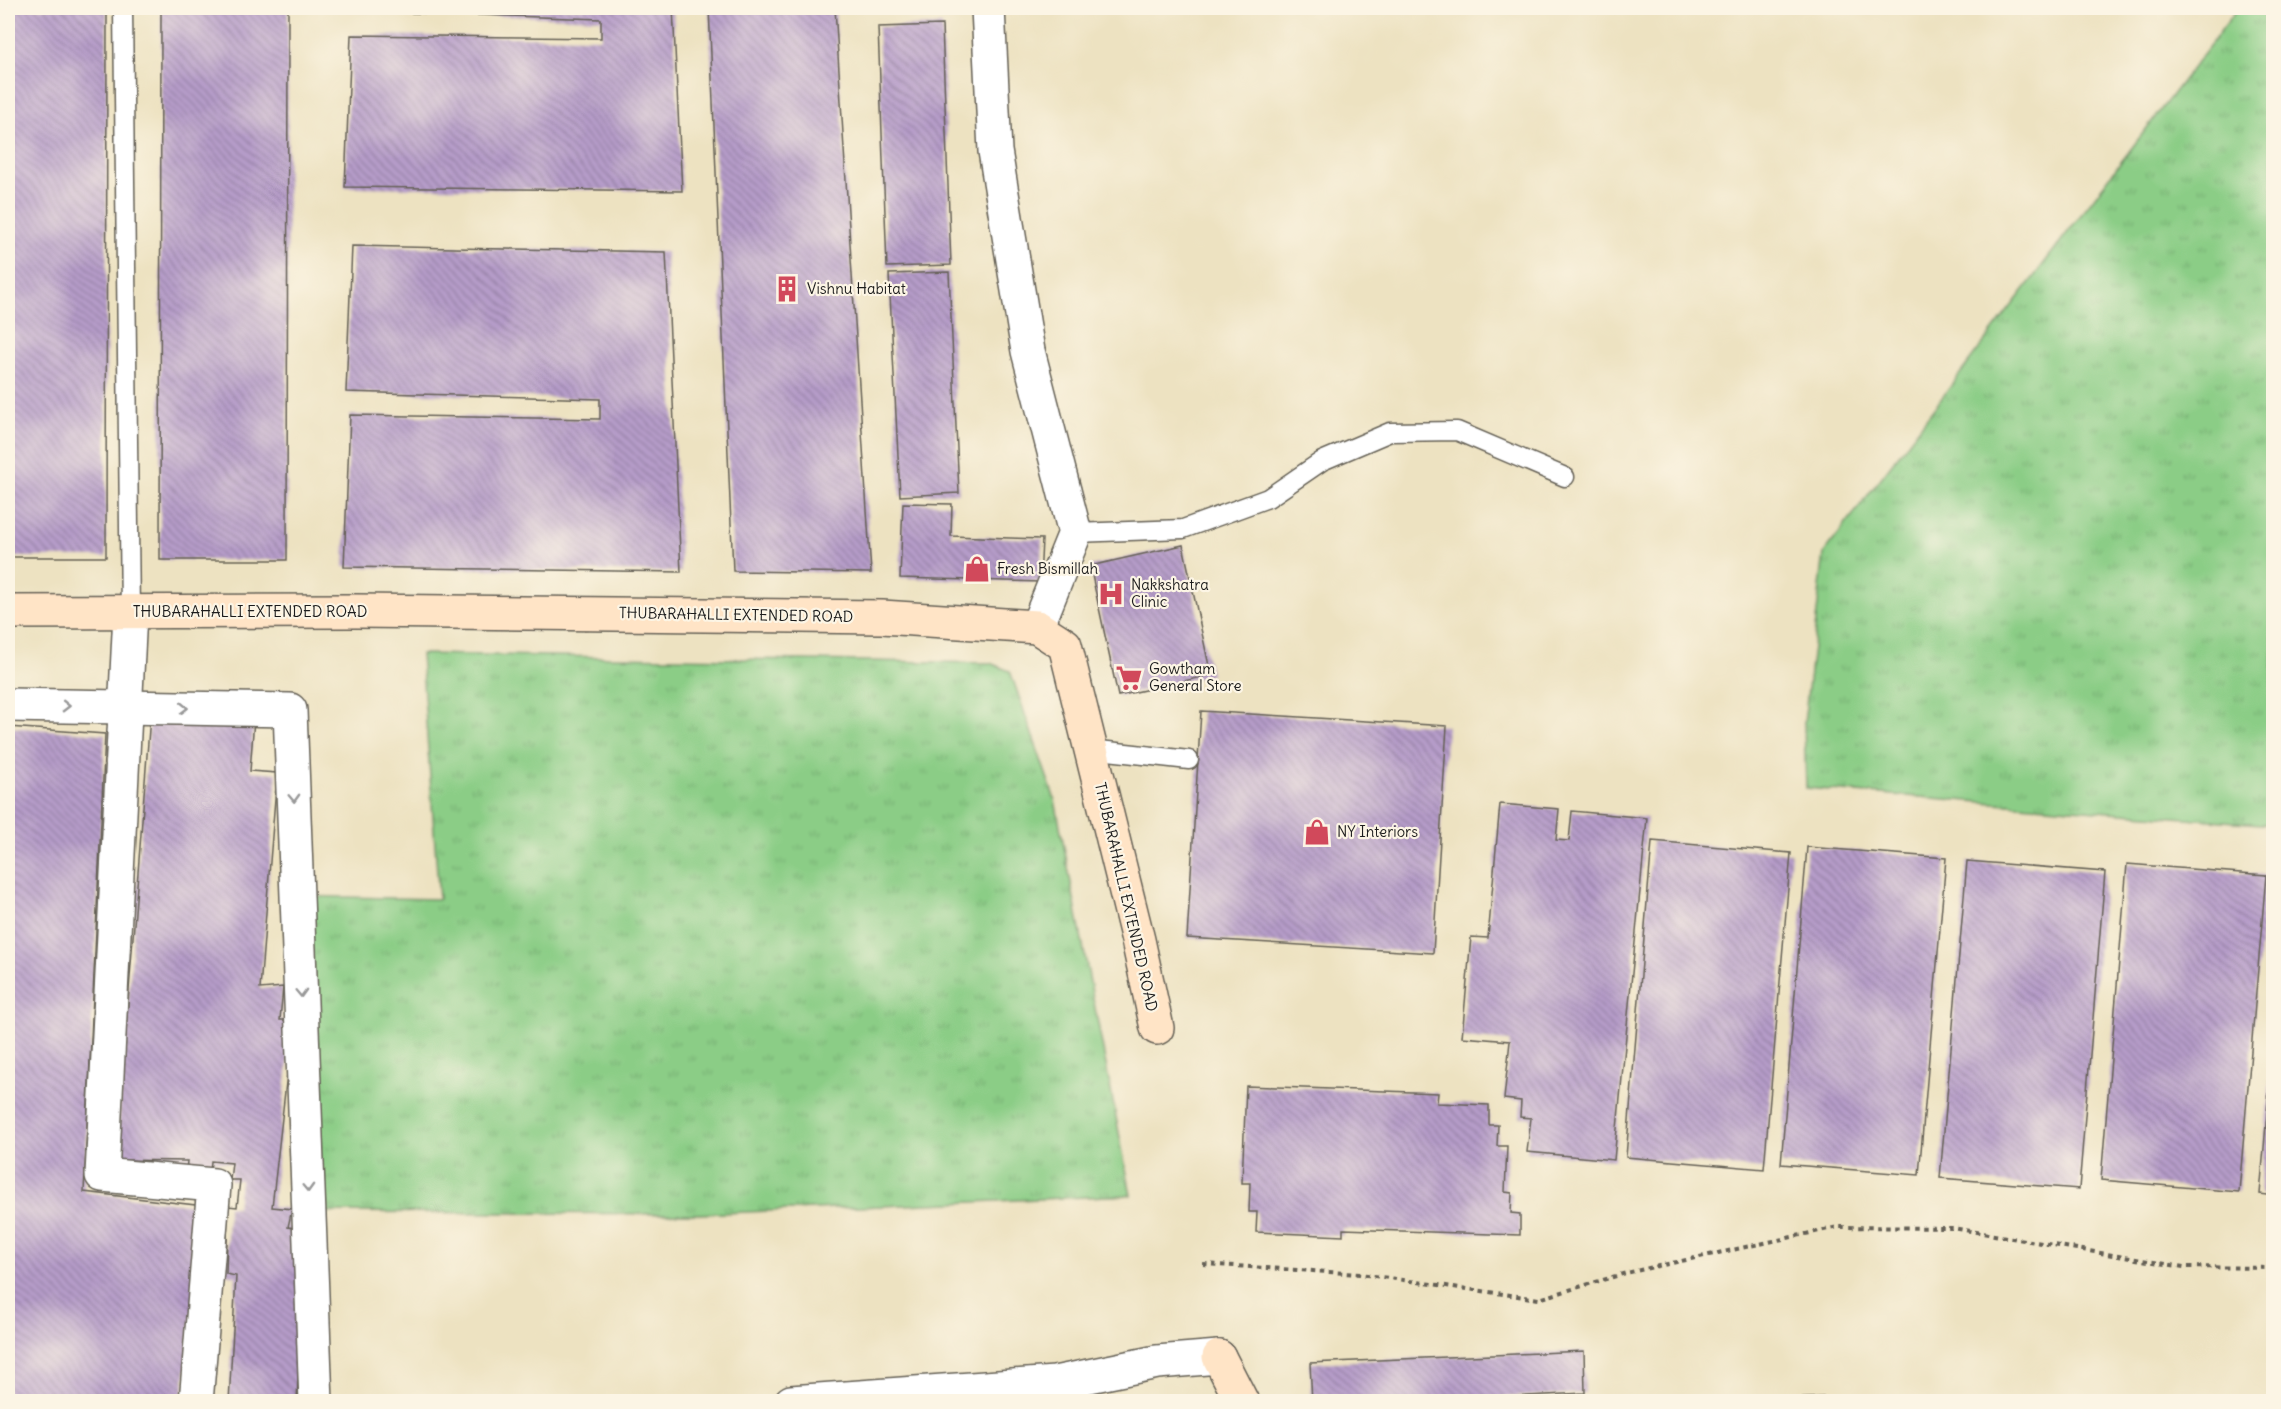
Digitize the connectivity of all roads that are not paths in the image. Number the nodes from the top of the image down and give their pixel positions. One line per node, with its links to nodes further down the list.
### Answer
1 (123, 8): 6 (lane)
2 (987, 8): 4 (street)
3 (1565, 477): 4 (lane)
4 (1075, 532): 7 (street)
5 (8, 612): 6 (street, THUBARAHALLI EXTENDED ROAD)
6 (130, 613): 7 (street, THUBARAHALLI EXTENDED ROAD); 9 (street)
7 (1037, 627): 10 (street, THUBARAHALLI EXTENDED ROAD)
8 (8, 705): 9 (street, one-way to 9)
9 (126, 707): 13 (street); 14 (street, one-way to 14)
10 (1090, 749): 11 (lane); 12 (street, THUBARAHALLI EXTENDED ROAD)
11 (1189, 760)
12 (1156, 1028)
13 (196, 1401)
14 (316, 1401)
15 (791, 1401): 16 (street)
16 (1242, 1401)

